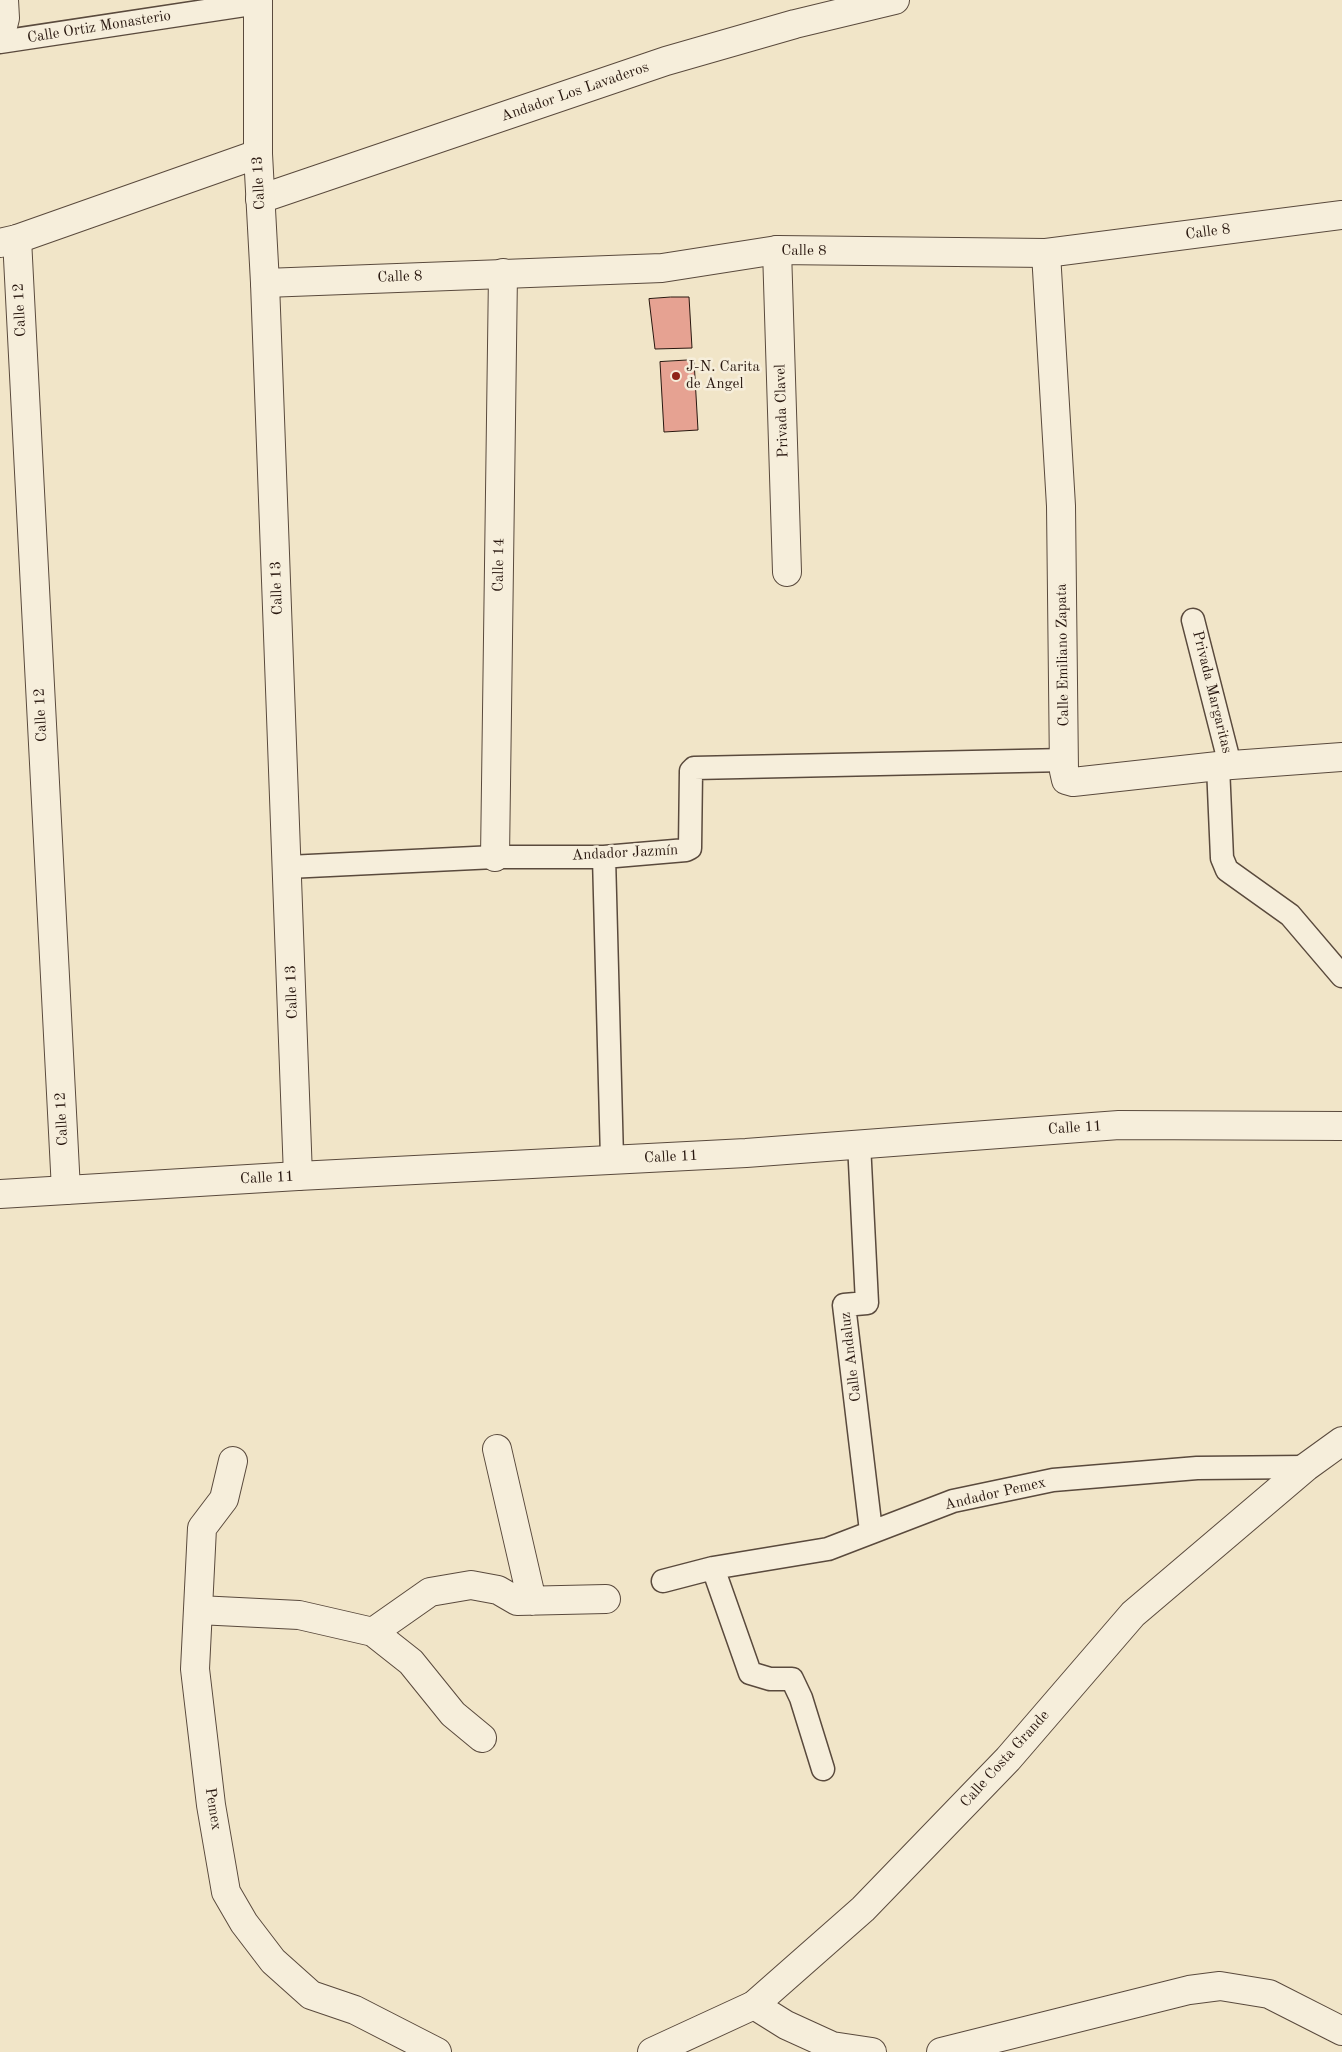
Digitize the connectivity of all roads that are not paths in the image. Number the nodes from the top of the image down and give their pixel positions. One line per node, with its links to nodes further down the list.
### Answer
1 (4, 0): 4 (street)
2 (895, 0): 6 (street, Andador Los Lavaderos)
3 (258, 2): 4 (street, Calle Ortiz Monasterio); 5 (street, Calle 13)
4 (0, 40)
5 (258, 154): 6 (street, Calle 13); 8 (street)
6 (260, 199): 12 (street, Calle 13)
7 (1342, 215): 10 (street, Calle 8)
8 (8, 241): 26 (street, Calle 12)
9 (777, 250): 10 (street, Calle 8); 11 (street, Calle 8); 13 (street, Privada Clavel)
10 (1046, 253): 16 (street, Calle Emiliano Zapata)
11 (503, 273): 12 (street, Calle 8); 19 (street, Calle 14)
12 (265, 283): 20 (street, Calle 13)
13 (787, 572)
14 (1193, 620): 17 (street, Privada Margaritas)
15 (1342, 757): 17 (street, Calle Emiliano Zapata)
16 (1065, 760): 17 (street, Calle Emiliano Zapata); 18 (street, Andador Jazmín)
17 (1224, 766): 21 (street, Privada Margaritas)
18 (604, 856): 19 (street, Andador Jazmín); 24 (street)
19 (495, 857): 20 (street, Andador Jazmín)
20 (288, 867): 25 (street, Calle 13)
21 (1342, 976)
22 (1342, 1126): 23 (street, Calle 11)
23 (859, 1143): 24 (street, Calle 11); 32 (street, Calle Andaluz)
24 (612, 1160): 25 (street, Calle 11)
25 (298, 1176): 26 (street, Calle 11)
26 (66, 1190): 27 (street, Calle 11)
27 (0, 1194)
28 (1342, 1441): 31 (street, Calle Costa Grande)
29 (497, 1449): 36 (street)
30 (233, 1461): 37 (street, Pemex)
31 (1306, 1466): 32 (street, Andador Pemex); 41 (street, Calle Costa Grande)
32 (871, 1531): 33 (street, Andador Pemex)
33 (713, 1568): 34 (street, Andador Pemex); 40 (street)
34 (664, 1581)
35 (606, 1598): 36 (street)
36 (532, 1601): 38 (street)
37 (198, 1610): 38 (street); 43 (street, Pemex)
38 (372, 1632): 39 (street)
39 (482, 1738)
40 (823, 1769)
41 (754, 2005): 44 (street, Calle Costa Grande); 45 (street)
42 (1342, 2032): 46 (street)
43 (437, 2052)
44 (652, 2052)
45 (872, 2052)
46 (941, 2052)

